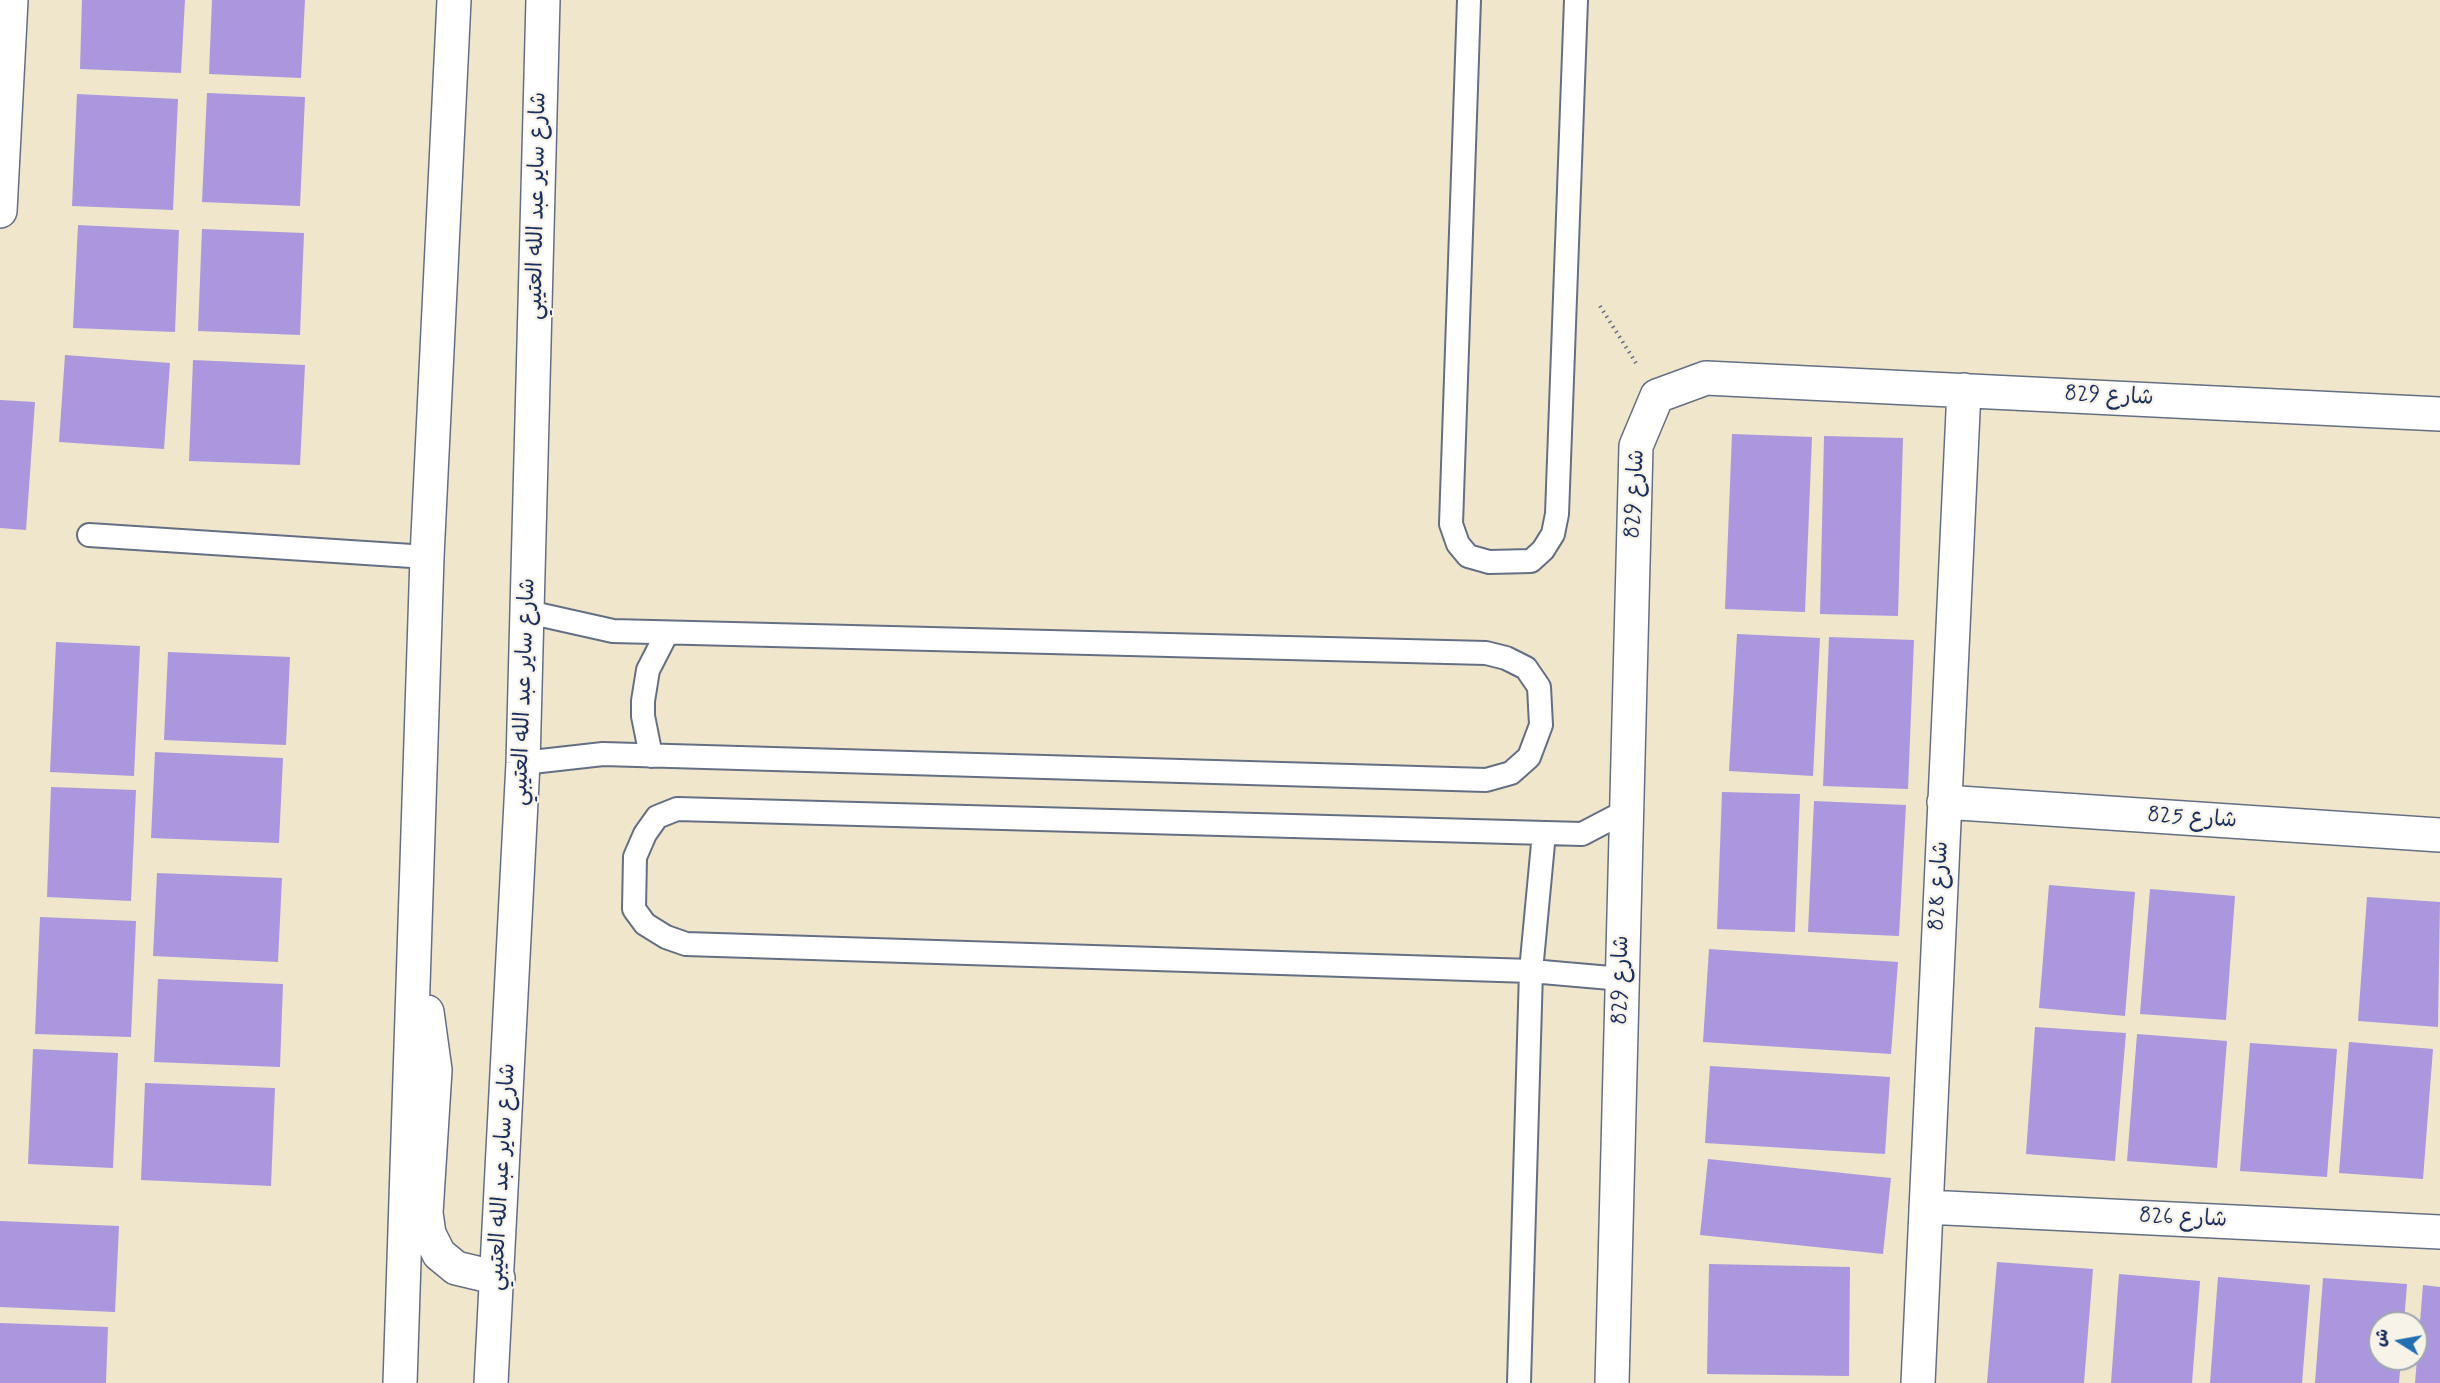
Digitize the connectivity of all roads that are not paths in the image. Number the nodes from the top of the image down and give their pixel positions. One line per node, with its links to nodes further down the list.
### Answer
1 (12, 0): 6 (street)
2 (454, 0): 10 (street)
3 (543, 0): 11 (street, شارع ساير عبد الله العتيبي)
4 (1468, 0): 5 (lane)
5 (1576, 0)
6 (0, 211)
7 (1964, 390): 8 (street, شارع 829); 15 (street, شارع 828); 16 (street, شارع 829)
8 (2440, 414)
9 (89, 535): 10 (lane)
10 (427, 557): 20 (street)
11 (528, 612): 12 (lane); 14 (street, شارع ساير عبد الله العتيبي)
12 (667, 633): 13 (lane); 13 (lane)
13 (651, 756): 14 (lane)
14 (523, 763): 24 (street, شارع ساير عبد الله العتيبي)
15 (1944, 802): 18 (street, شارع 825); 22 (street, شارع 828)
16 (1626, 811): 17 (lane); 21 (street, شارع 829)
17 (1544, 833): 19 (lane); 19 (lane)
18 (2440, 835)
19 (1531, 971): 21 (lane); 27 (lane)
20 (414, 973): 24 (street); 25 (street)
21 (1622, 979): 28 (street, شارع 829)
22 (1926, 1207): 23 (street, شارع 826); 29 (street, شارع 828)
23 (2440, 1232)
24 (498, 1278): 26 (street, شارع ساير عبد الله العتيبي)
25 (400, 1383)
26 (491, 1383)
27 (1519, 1383)
28 (1612, 1383)
29 (1918, 1383)

